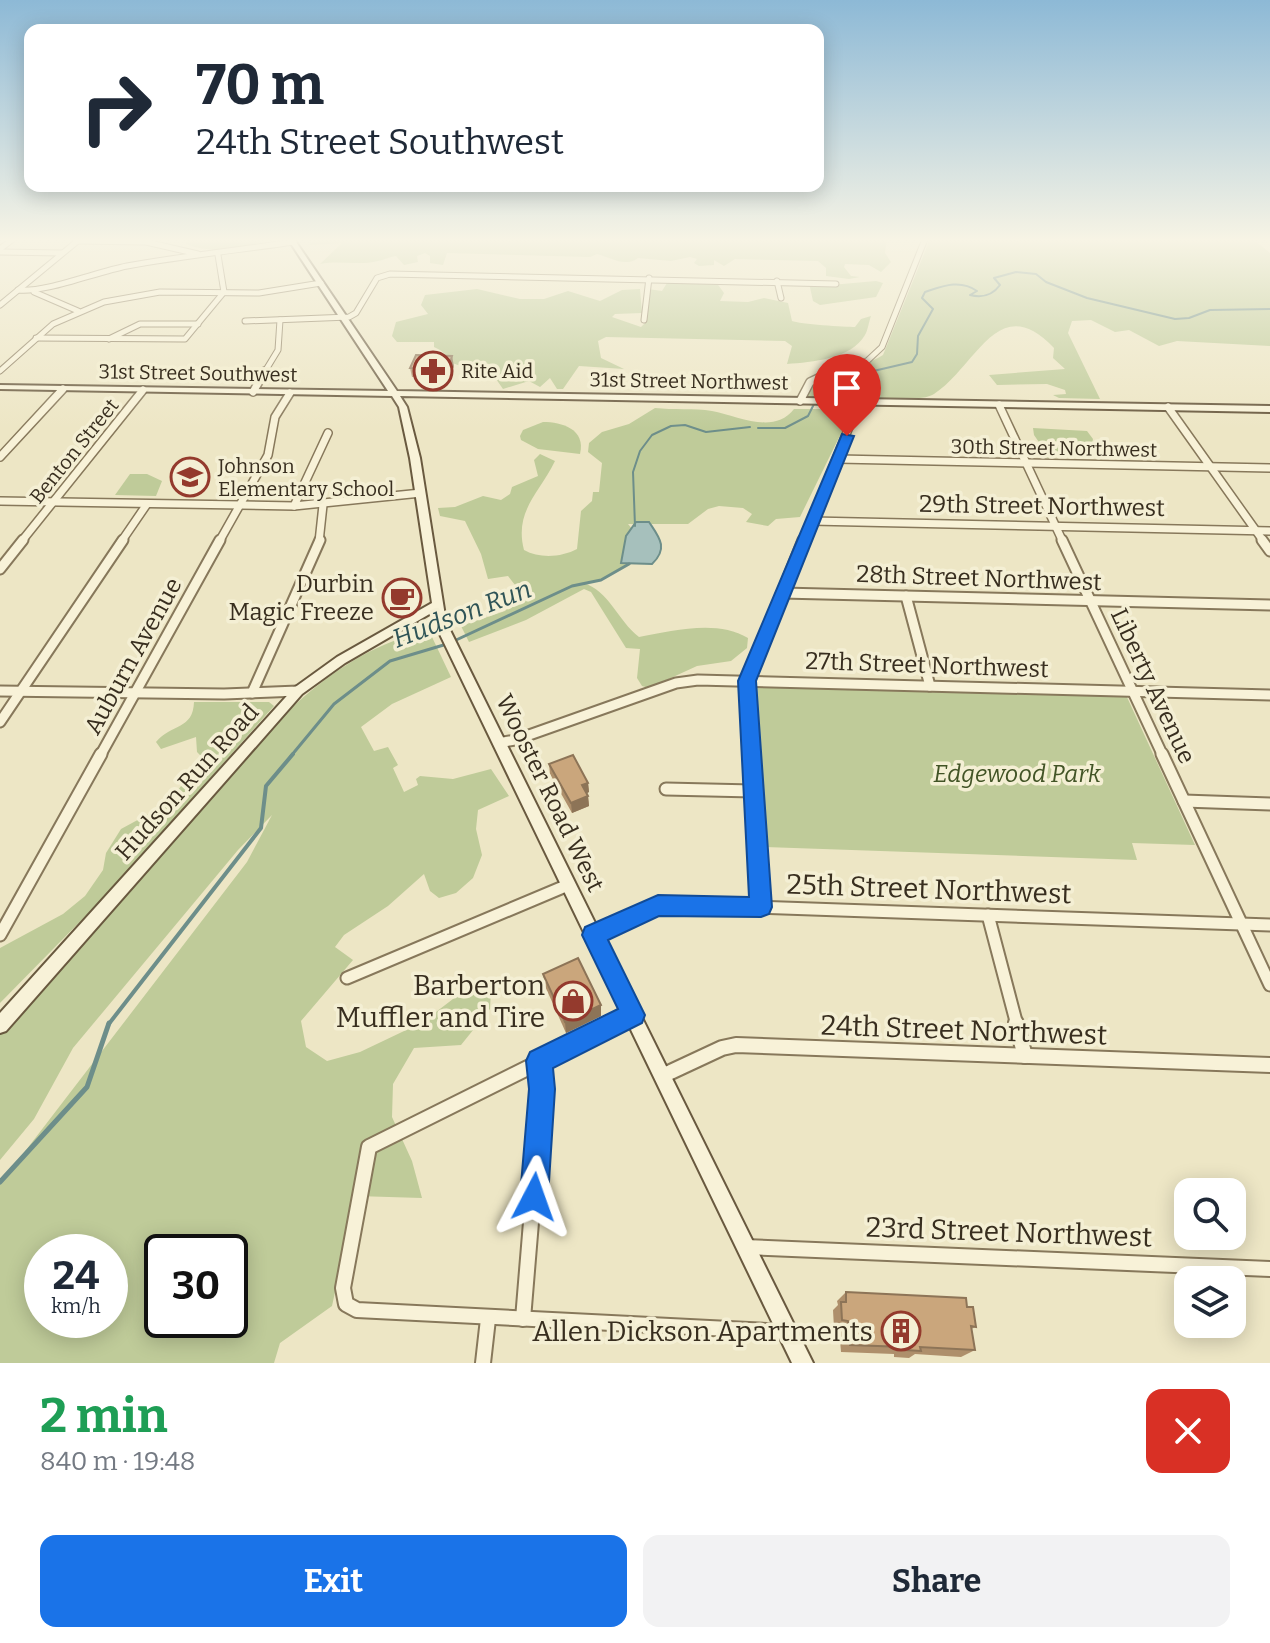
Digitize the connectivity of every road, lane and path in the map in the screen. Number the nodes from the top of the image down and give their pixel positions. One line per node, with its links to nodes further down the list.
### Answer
1 (59, 303): 8 (street)
2 (109, 303): 8 (street)
3 (215, 303): 13 (street)
4 (333, 303): 9 (main road, Wooster Road West)
5 (362, 303): 9 (street)
6 (646, 303): 11 (street)
7 (900, 303): 23 (street)
8 (78, 311): 14 (street)
9 (343, 318): 10 (street); 22 (main road, Wooster Road West)
10 (280, 320): 12 (street); 20 (street)
11 (644, 320)
12 (245, 321)
13 (198, 324): 15 (street); 15 (street)
14 (36, 338): 15 (street); 16 (street)
15 (109, 339)
16 (0, 371)
17 (0, 387): 18 (main road, 31st Street Southwest)
18 (63, 389): 19 (main road, 31st Street Southwest); 29 (street)
19 (143, 390): 20 (main road, 31st Street Southwest); 36 (street, Benton Street)
20 (253, 392): 21 (main road, 31st Street Southwest)
21 (290, 393): 22 (main road, 31st Street Southwest); 38 (street, Auburn Avenue)
22 (396, 395): 23 (main road, 31st Street Northwest); 34 (main road, Wooster Road West)
23 (810, 401): 24 (main road, 31st Street Northwest)
24 (859, 402): 25 (main road, 31st Street Northwest); 30 (street)
25 (999, 405): 26 (main road, 31st Street Northwest); 31 (street, Liberty Avenue)
26 (1168, 407): 27 (main road, 31st Street Northwest); 32 (street)
27 (1270, 409)
28 (328, 433): 40 (street)
29 (0, 457)
30 (838, 459): 31 (street, 30th Street Northwest); 41 (street)
31 (1026, 464): 32 (street, 30th Street Northwest); 42 (street, Liberty Avenue)
32 (1210, 467): 33 (street, 30th Street Northwest); 43 (street)
33 (1270, 468)
34 (421, 493): 39 (street); 50 (main road, Wooster Road West)
35 (0, 501): 36 (street)
36 (53, 502): 37 (street); 46 (street, Benton Street)
37 (147, 504): 38 (street); 57 (street)
38 (240, 505): 40 (street); 58 (street, Auburn Avenue)
39 (323, 505): 40 (street); 59 (street)
40 (294, 506)
41 (812, 521): 42 (street, 29th Street Northwest); 47 (street)
42 (1056, 526): 43 (street, 29th Street Northwest); 49 (street, Liberty Avenue)
43 (1255, 531): 44 (street, 29th Street Northwest); 45 (street)
44 (1270, 531)
45 (1270, 551)
46 (0, 569)
47 (782, 593): 48 (street, 28th Street Northwest); 52 (street)
48 (906, 596): 49 (street, 28th Street Northwest); 53 (street)
49 (1091, 601): 51 (street, 28th Street Northwest); 54 (street, Liberty Avenue)
50 (437, 605): 56 (main road, Hudson Run Road); 62 (main road, Wooster Road West)
51 (1270, 605)
52 (747, 681): 53 (street, 27th Street Northwest); 62 (street, 27th Street Northwest); 64 (street)
53 (930, 686): 54 (street, 27th Street Northwest)
54 (1132, 690): 60 (street, 27th Street Northwest); 65 (street, Liberty Avenue)
55 (0, 691): 57 (street)
56 (298, 691): 59 (street); 77 (main road, Hudson Run Road)
57 (20, 692): 58 (street); 61 (street)
58 (135, 693): 59 (street); 72 (street, Auburn Avenue)
59 (252, 693)
60 (1270, 695)
61 (0, 722)
62 (498, 743): 67 (main road, Wooster Road West)
63 (666, 789): 64 (street)
64 (753, 791): 68 (street)
65 (1184, 801): 66 (street); 70 (street, Liberty Avenue)
66 (1270, 804)
67 (568, 885): 73 (main road, Wooster Road West); 74 (street)
68 (761, 907): 69 (street, 25th Street Northwest); 73 (street, 25th Street Northwest)
69 (988, 915): 70 (street, 25th Street Northwest); 78 (street)
70 (1241, 924): 71 (street, 25th Street Northwest); 75 (street, Liberty Avenue)
71 (1270, 925)
72 (0, 935)
73 (594, 935): 76 (main road, Wooster Road West)
74 (347, 978)
75 (1270, 985)
76 (633, 1015): 79 (street); 81 (main road, Wooster Road West)
77 (0, 1025)
78 (1025, 1056): 80 (street, 24th Street Northwest); 81 (street, 24th Street Northwest)
79 (539, 1061): 84 (street); 85 (street)
80 (1270, 1065)
81 (662, 1076): 82 (main road, Wooster Road West)
82 (745, 1247): 83 (street, 23rd Street Northwest); 86 (main road, Wooster Road West)
83 (1270, 1269)
84 (488, 1319): 85 (street); 87 (street)
85 (523, 1319): 86 (street)
86 (787, 1332): 88 (main road, Wooster Road West)
87 (483, 1363)
88 (803, 1363)

